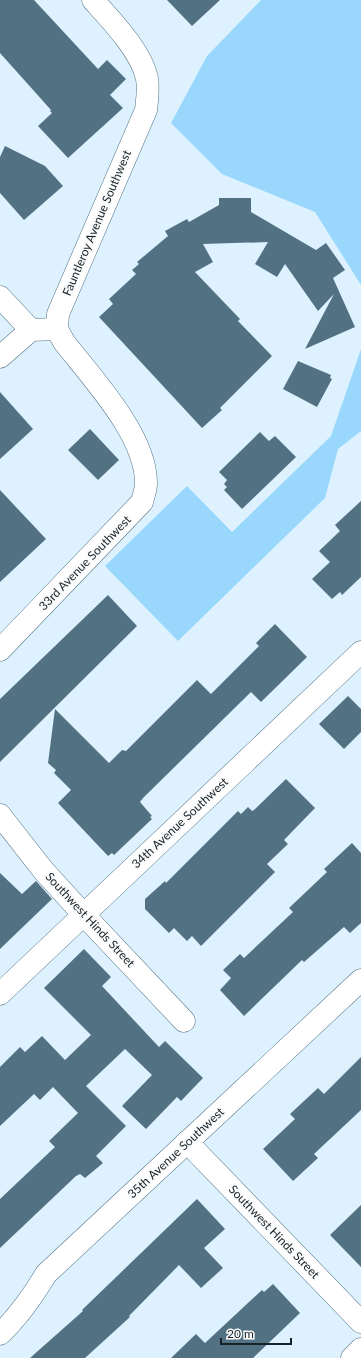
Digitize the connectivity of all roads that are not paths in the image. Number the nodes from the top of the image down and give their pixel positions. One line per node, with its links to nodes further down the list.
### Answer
1 (92, 0): 3 (street, Fauntleroy Avenue Southwest)
2 (0, 297): 4 (street)
3 (57, 329): 4 (street); 6 (street, 33rd Avenue Southwest)
4 (31, 330): 5 (street)
5 (0, 357)
6 (0, 650)
7 (358, 662): 9 (street, 34th Avenue Southwest)
8 (0, 815): 9 (street, Southwest Hinds Street)
9 (83, 914): 11 (street, 34th Avenue Southwest); 12 (street, Southwest Hinds Street)
10 (361, 980): 13 (street, 35th Avenue Southwest)
11 (0, 994)
12 (184, 1021)
13 (187, 1142): 14 (street, Southwest Hinds Street); 15 (street, 35th Avenue Southwest)
14 (361, 1322)
15 (0, 1334)
16 (361, 1350): 17 (street)
17 (352, 1358)

